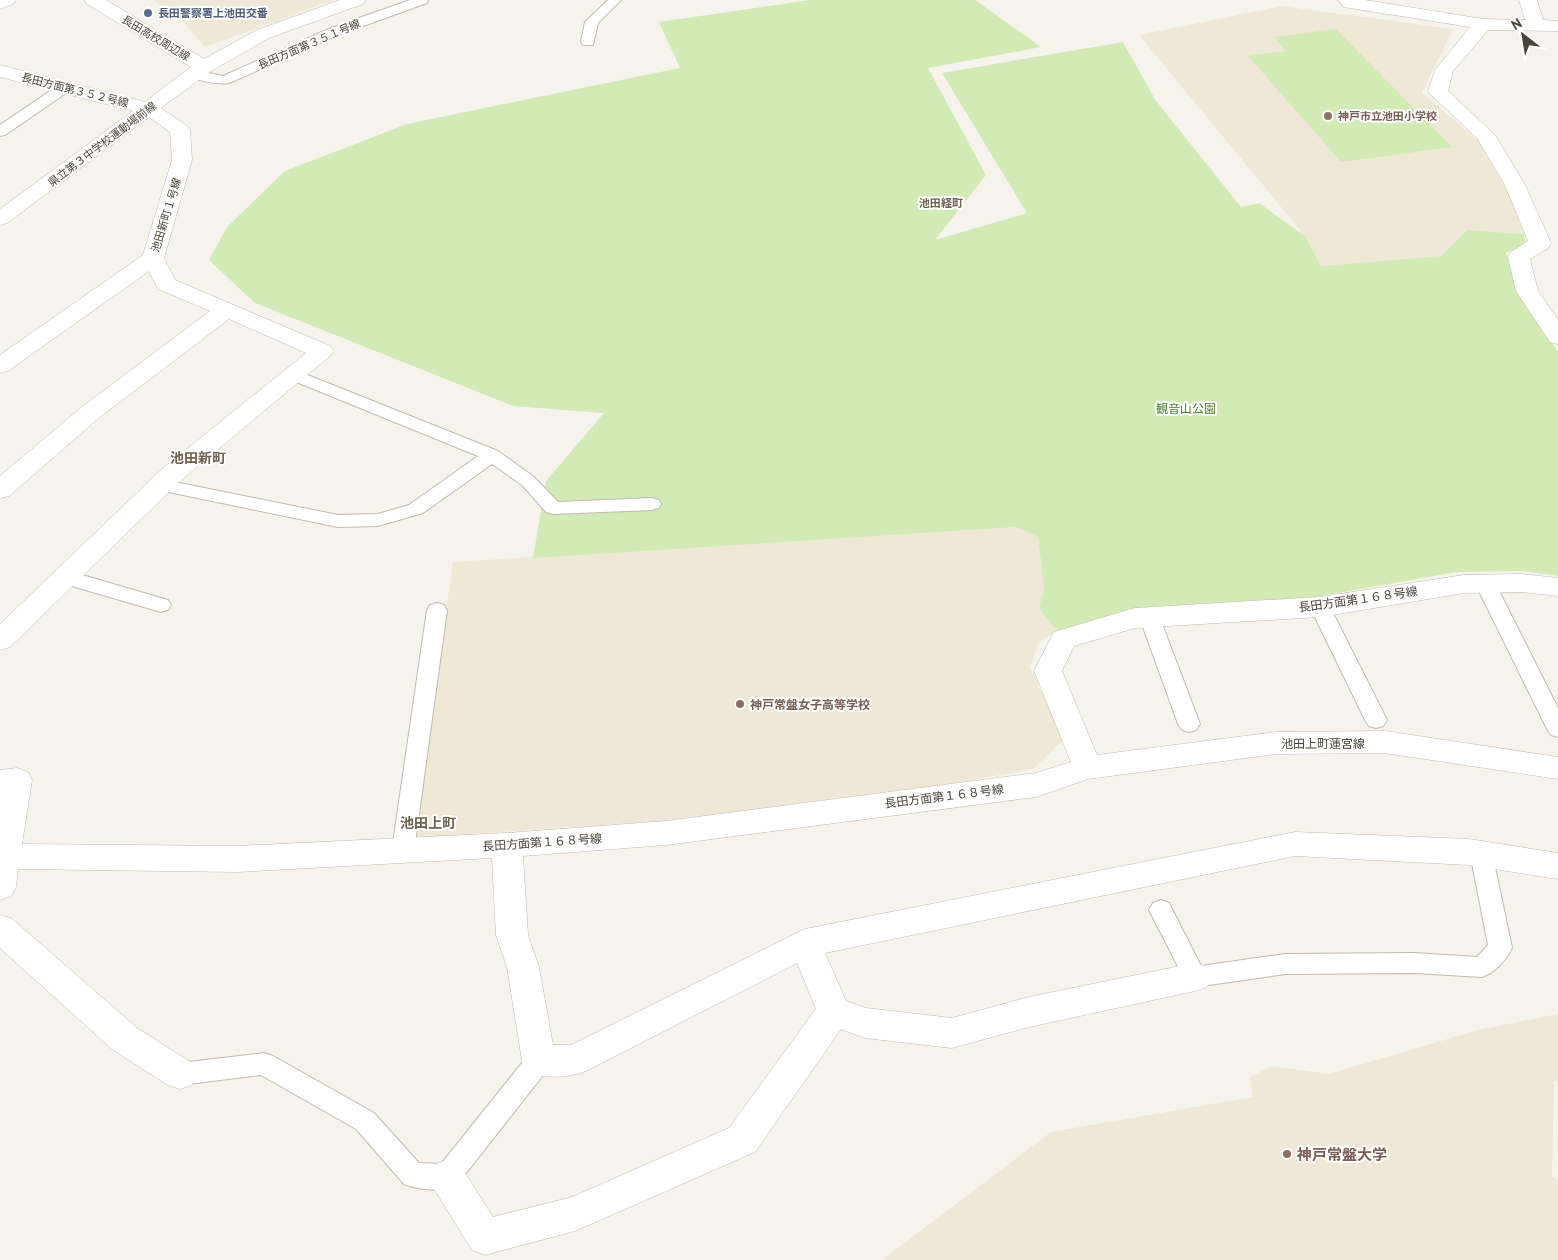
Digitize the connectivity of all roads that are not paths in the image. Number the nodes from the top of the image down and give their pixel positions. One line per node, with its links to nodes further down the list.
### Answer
1 (7, 0): 8 (street)
2 (93, 0): 14 (street, 長田高校周辺線)
3 (355, 0): 14 (street, 長田高校周辺線)
4 (422, 0): 14 (lane, 長田方面第３５１号線)
5 (616, 0): 12 (lane)
6 (1528, 0): 10 (street)
7 (1349, 2): 9 (street)
8 (0, 4)
9 (1483, 24): 10 (street); 21 (street)
10 (1535, 24): 11 (street)
11 (1558, 26)
12 (588, 42)
13 (0, 71): 15 (street, 長田方面第３５２号線)
14 (199, 71): 16 (street, 県立第３中学校運動場前線)
15 (64, 88): 16 (street, 長田方面第３５２号線); 17 (lane)
16 (150, 109): 18 (street, 県立第３中学校運動場前線); 19 (street, 池田新町１号線)
17 (0, 132)
18 (0, 220)
19 (153, 258): 20 (street, 池田新町１号線); 22 (street)
20 (228, 309): 23 (street, 池田新町１号線); 26 (street)
21 (1558, 337)
22 (0, 366)
23 (295, 375): 24 (lane); 25 (street)
24 (492, 455): 25 (lane); 27 (lane)
25 (160, 485): 28 (street)
26 (0, 490)
27 (652, 504)
28 (65, 577): 31 (lane); 35 (street)
29 (1485, 583): 30 (street, 長田方面第１６８号線); 32 (street, 長田方面第１６８号線); 38 (lane)
30 (1558, 587)
31 (161, 606)
32 (1320, 607): 34 (street, 長田方面第１６８号線); 36 (lane)
33 (436, 610): 43 (lane)
34 (1148, 616): 37 (lane); 39 (street, 長田方面第１６８号線)
35 (0, 640)
36 (1376, 720)
37 (1189, 724)
38 (1558, 729)
39 (1088, 768): 40 (street, 池田上町蓮宮線); 42 (street, 長田方面第１６８号線)
40 (1558, 768)
41 (0, 782): 45 (street)
42 (507, 845): 43 (street, 長田方面第１６８号線); 53 (street)
43 (403, 850): 45 (street, 長田方面第１６８号線)
44 (1481, 853): 46 (street); 50 (street); 51 (lane)
45 (5, 856): 47 (street)
46 (1558, 866)
47 (0, 887)
48 (1161, 910): 51 (lane)
49 (0, 928): 54 (street)
50 (804, 943): 52 (street); 53 (street)
51 (1195, 977): 52 (street)
52 (834, 1011): 55 (street)
53 (539, 1061): 55 (lane)
54 (180, 1074): 55 (lane)
55 (447, 1177)

